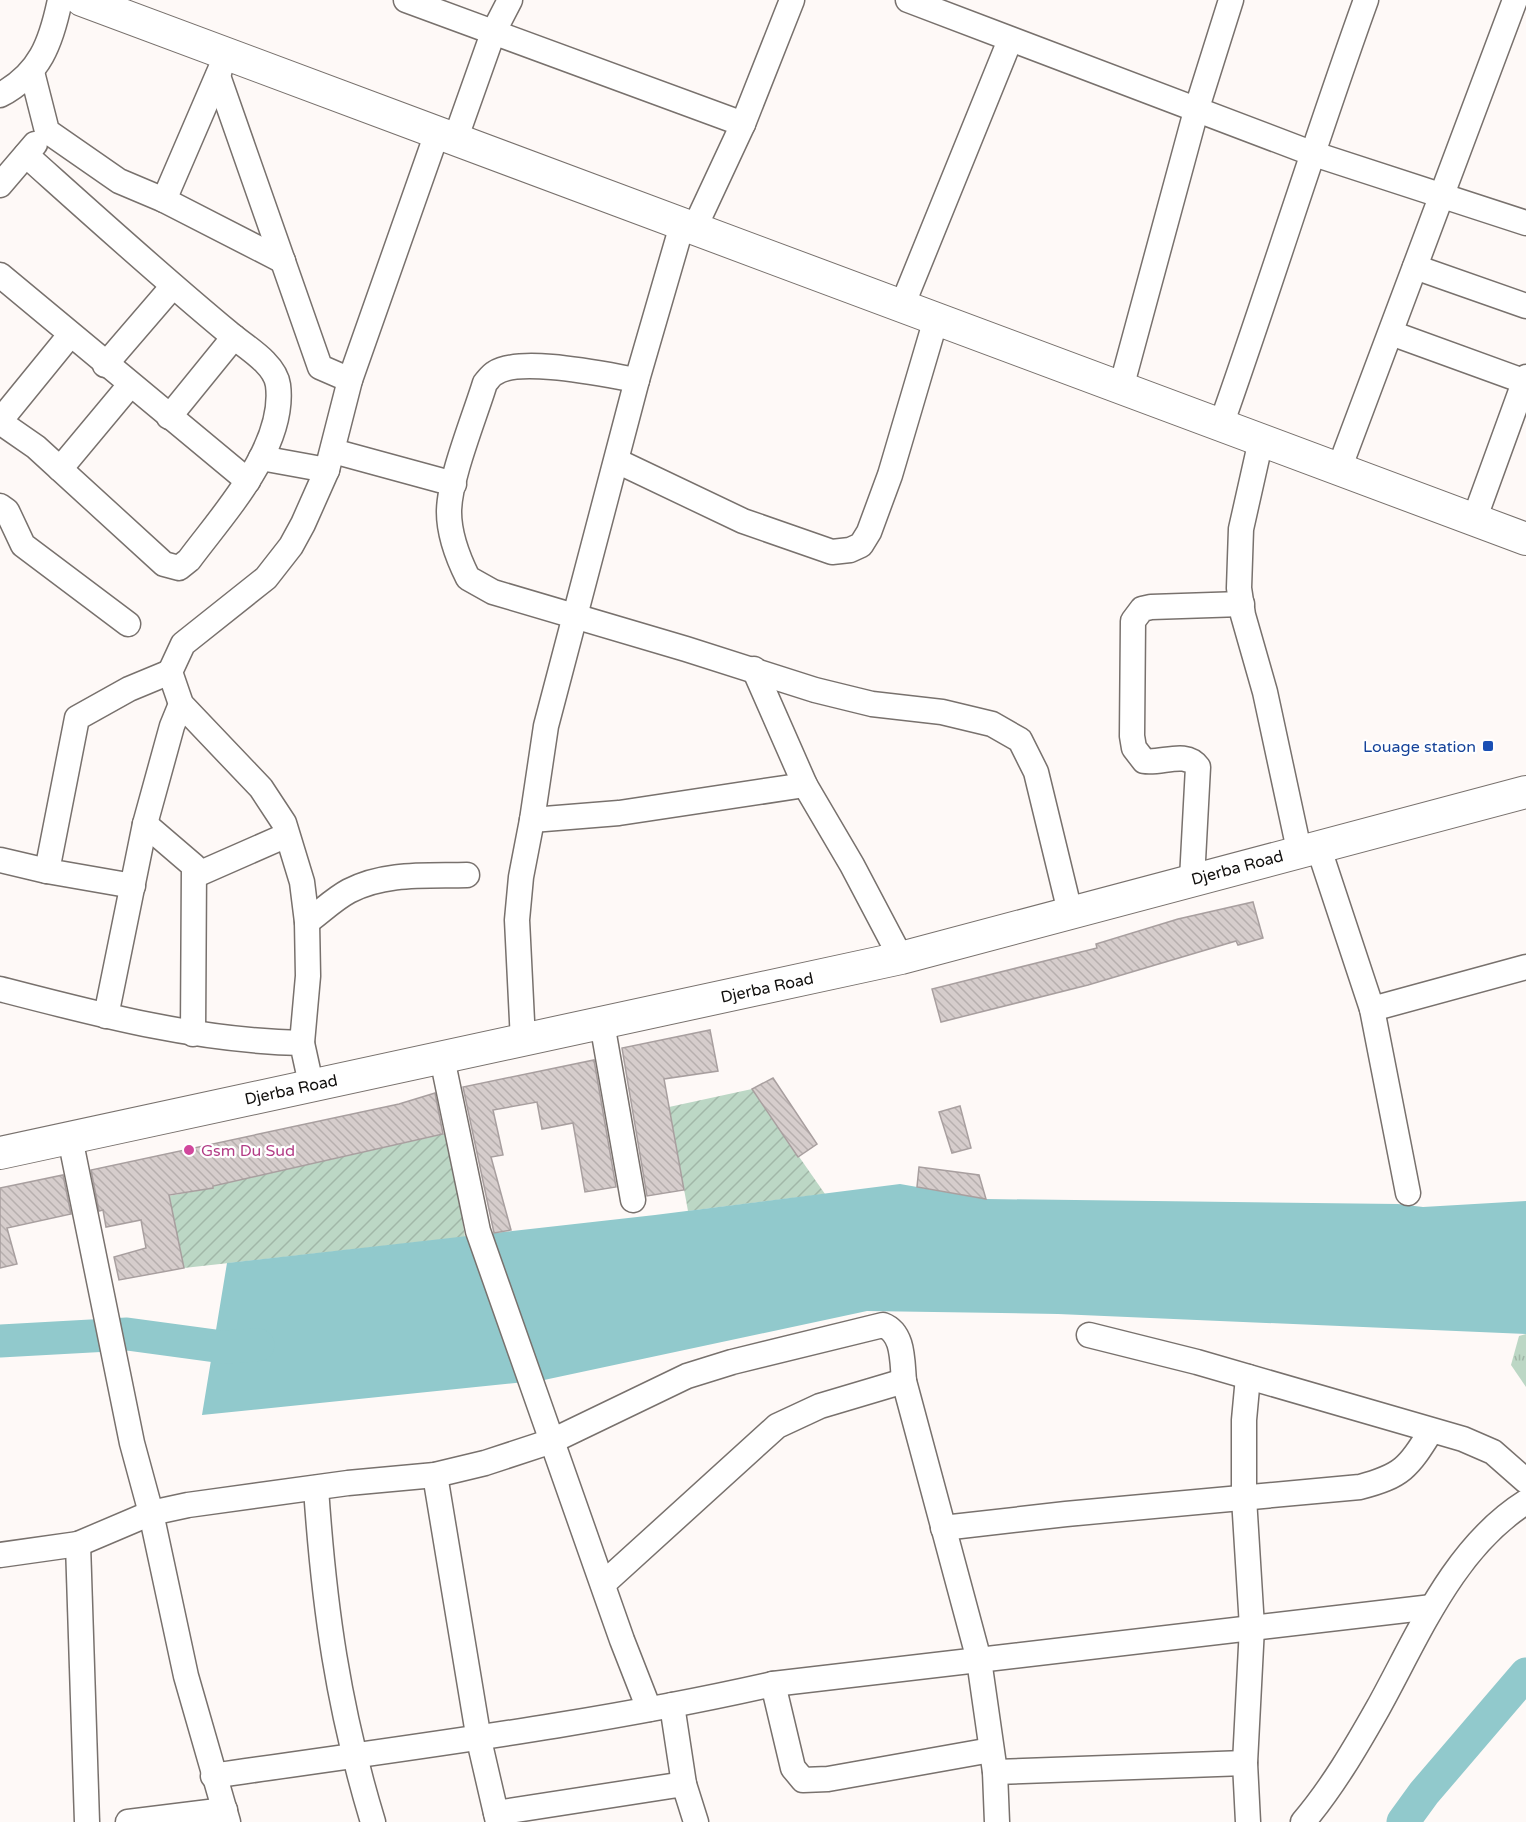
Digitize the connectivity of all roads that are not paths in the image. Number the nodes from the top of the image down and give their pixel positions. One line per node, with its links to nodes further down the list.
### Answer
1 (60, 0): 13 (street)
2 (406, 0): 10 (street)
3 (510, 0): 10 (street)
4 (792, 0): 16 (street)
5 (908, 0): 11 (street)
6 (1231, 0): 15 (street)
7 (1366, 0): 19 (street)
8 (1515, 0): 22 (street)
9 (92, 2): 12 (main road)
10 (493, 33): 16 (street); 18 (street)
11 (1010, 40): 15 (street); 30 (street)
12 (222, 65): 18 (main road); 23 (street); 26 (street)
13 (32, 72): 14 (street); 17 (street)
14 (0, 95)
15 (1196, 111): 19 (street); 41 (street)
16 (743, 124): 25 (street)
17 (47, 131): 20 (street); 23 (street)
18 (446, 137): 25 (main road); 37 (street)
19 (1311, 153): 22 (street); 44 (street)
20 (26, 154): 21 (street); 29 (street)
21 (0, 185)
22 (1442, 195): 24 (street); 27 (street)
23 (164, 200): 26 (street)
24 (1526, 223)
25 (688, 227): 30 (main road); 38 (street)
26 (283, 261): 37 (street)
27 (1415, 267): 31 (street); 33 (street)
28 (0, 275): 34 (street)
29 (173, 286): 35 (street); 36 (street)
30 (902, 306): 32 (main road)
31 (1526, 306)
32 (936, 320): 41 (main road); 48 (street)
33 (1391, 333): 39 (street); 50 (street)
34 (70, 335): 36 (street); 43 (street)
35 (234, 337): 42 (street); 46 (street)
36 (105, 365): 40 (street)
37 (350, 380): 47 (street)
38 (637, 380): 48 (street); 52 (street)
39 (1525, 381): 54 (street)
40 (130, 385): 42 (street); 49 (street)
41 (1121, 388): 44 (main road)
42 (169, 417): 51 (street)
43 (0, 421): 49 (street)
44 (1221, 425): 45 (main road)
45 (1261, 440): 50 (main road); 56 (street)
46 (261, 459): 47 (street); 51 (street)
47 (330, 461): 52 (street); 60 (street)
48 (617, 461): 57 (street)
49 (60, 469): 51 (street)
50 (1339, 469): 54 (main road)
51 (248, 481)
52 (454, 484): 57 (street)
53 (0, 506): 58 (street)
54 (1474, 519): 55 (main road)
55 (1526, 539)
56 (1242, 604): 67 (street); 72 (street)
57 (575, 618): 59 (street); 64 (street)
58 (128, 624)
59 (754, 669): 62 (street); 74 (street)
60 (171, 672): 61 (street); 69 (street)
61 (181, 704): 65 (street); 66 (street)
62 (804, 785): 64 (street); 76 (street)
63 (1526, 792): 67 (main road, Djerba Road)
64 (532, 820): 83 (street)
65 (145, 824): 70 (street); 73 (street)
66 (287, 835): 70 (street); 75 (street)
67 (1308, 848): 72 (main road, Djerba Road); 79 (street)
68 (0, 860): 69 (street)
69 (47, 871): 73 (street)
70 (196, 875): 82 (street)
71 (467, 875): 75 (street)
72 (1192, 879): 74 (main road, Djerba Road)
73 (134, 886): 80 (street)
74 (1070, 912): 76 (main road, Djerba Road)
75 (307, 922): 84 (street)
76 (901, 958): 81 (main road, Djerba Road)
77 (1526, 967): 79 (street)
78 (0, 989): 80 (street)
79 (1372, 1009): 89 (street)
80 (106, 1016): 82 (street)
81 (602, 1023): 83 (main road, Djerba Road); 90 (street)
82 (193, 1034): 84 (street)
83 (523, 1041): 85 (main road, Djerba Road)
84 (302, 1043): 86 (street)
85 (442, 1058): 86 (main road, Djerba Road); 95 (street)
86 (311, 1084): 87 (main road, Djerba Road)
87 (70, 1138): 88 (main road, Djerba Road); 101 (street)
88 (0, 1153)
89 (1408, 1193)
90 (633, 1200)
91 (1089, 1335): 92 (street)
92 (1248, 1377): 94 (street); 99 (street)
93 (904, 1380): 95 (street); 102 (street); 105 (street)
94 (1431, 1431): 97 (street); 99 (street)
95 (552, 1441): 96 (street); 105 (street)
96 (435, 1475): 98 (street); 111 (street)
97 (1526, 1481)
98 (316, 1488): 101 (street); 112 (street)
99 (1244, 1498): 102 (street); 107 (street)
100 (1526, 1502): 106 (street)
101 (151, 1513): 103 (street); 115 (street)
102 (943, 1528): 108 (street)
103 (78, 1544): 104 (street); 119 (street)
104 (0, 1555)
105 (603, 1584): 110 (street)
106 (1432, 1607): 107 (street); 125 (street)
107 (1252, 1627): 108 (street); 114 (street)
108 (979, 1660): 109 (street); 113 (street)
109 (773, 1684): 110 (street); 113 (street)
110 (661, 1707): 111 (street); 116 (street)
111 (479, 1740): 112 (street); 118 (street)
112 (353, 1755): 115 (street); 121 (street)
113 (993, 1761): 114 (street); 123 (street)
114 (1245, 1762): 124 (street)
115 (213, 1776): 117 (street)
116 (684, 1784): 118 (street); 122 (street)
117 (227, 1816): 120 (street)
118 (497, 1818)
119 (87, 1822)
120 (128, 1822)
121 (373, 1822)
122 (696, 1822)
123 (997, 1822)
124 (1248, 1822)
125 (1303, 1822)

